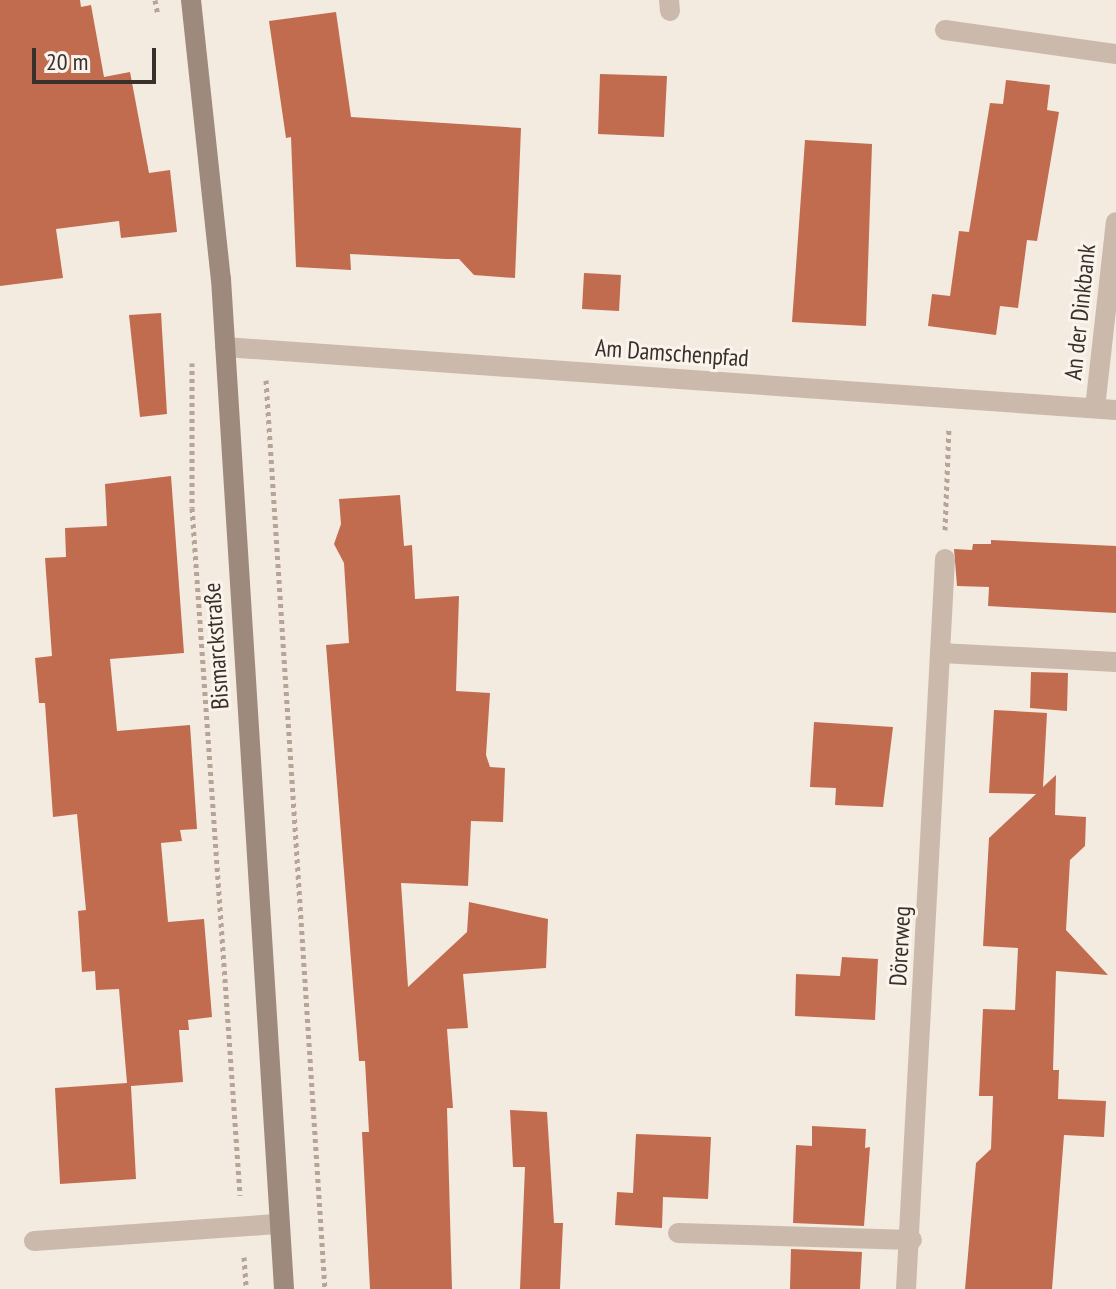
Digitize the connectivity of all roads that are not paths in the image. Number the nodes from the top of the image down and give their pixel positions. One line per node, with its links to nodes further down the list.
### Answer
1 (191, 0): 5 (street, Bismarckstraße)
2 (945, 30): 3 (street)
3 (1116, 54)
4 (1116, 222): 6 (street, An der Dinkbank)
5 (225, 347): 6 (street, Am Damschenpfad); 10 (street, Bismarckstraße)
6 (1106, 409)
7 (945, 559): 8 (street, Dörerweg)
8 (940, 653): 9 (street); 12 (street, Dörerweg)
9 (1116, 662)
10 (279, 1224): 13 (street); 14 (street, Bismarckstraße)
11 (678, 1233): 12 (street)
12 (912, 1240): 15 (street, Dörerweg)
13 (34, 1241)
14 (284, 1289)
15 (906, 1289)

